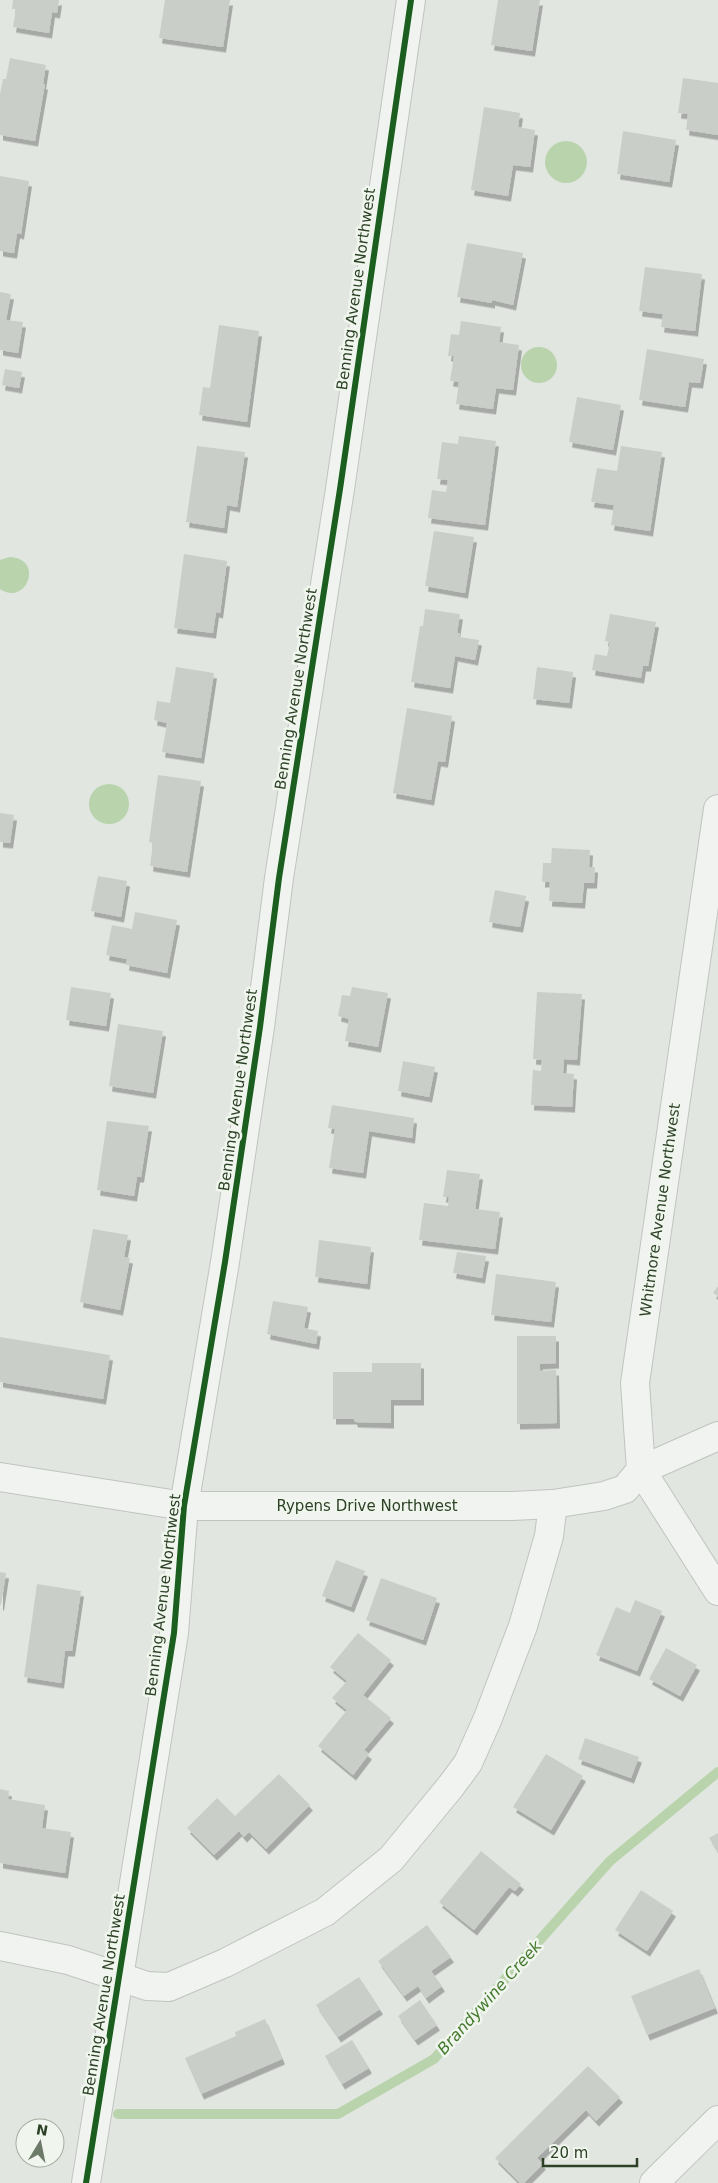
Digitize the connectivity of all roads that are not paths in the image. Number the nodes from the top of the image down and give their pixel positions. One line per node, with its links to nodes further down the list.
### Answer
1 (411, 0): 8 (street, Benning Avenue Northwest)
2 (718, 809): 3 (street, Whitmore Avenue Northwest)
3 (711, 898): 5 (street, Whitmore Avenue Northwest)
4 (718, 1436): 5 (street, Rypens Drive Northwest)
5 (641, 1470): 7 (street, Rypens Drive Northwest); 9 (street, Whitmore Avenue Northwest)
6 (0, 1477): 8 (street, Rypens Drive Northwest)
7 (553, 1504): 8 (street, Rypens Drive Northwest); 11 (street)
8 (184, 1506): 11 (street, Benning Avenue Northwest)
9 (718, 1591)
10 (0, 1946): 11 (street)
11 (120, 1978): 13 (street, Benning Avenue Northwest)
12 (718, 2120): 14 (street)
13 (86, 2183)
14 (654, 2183)

